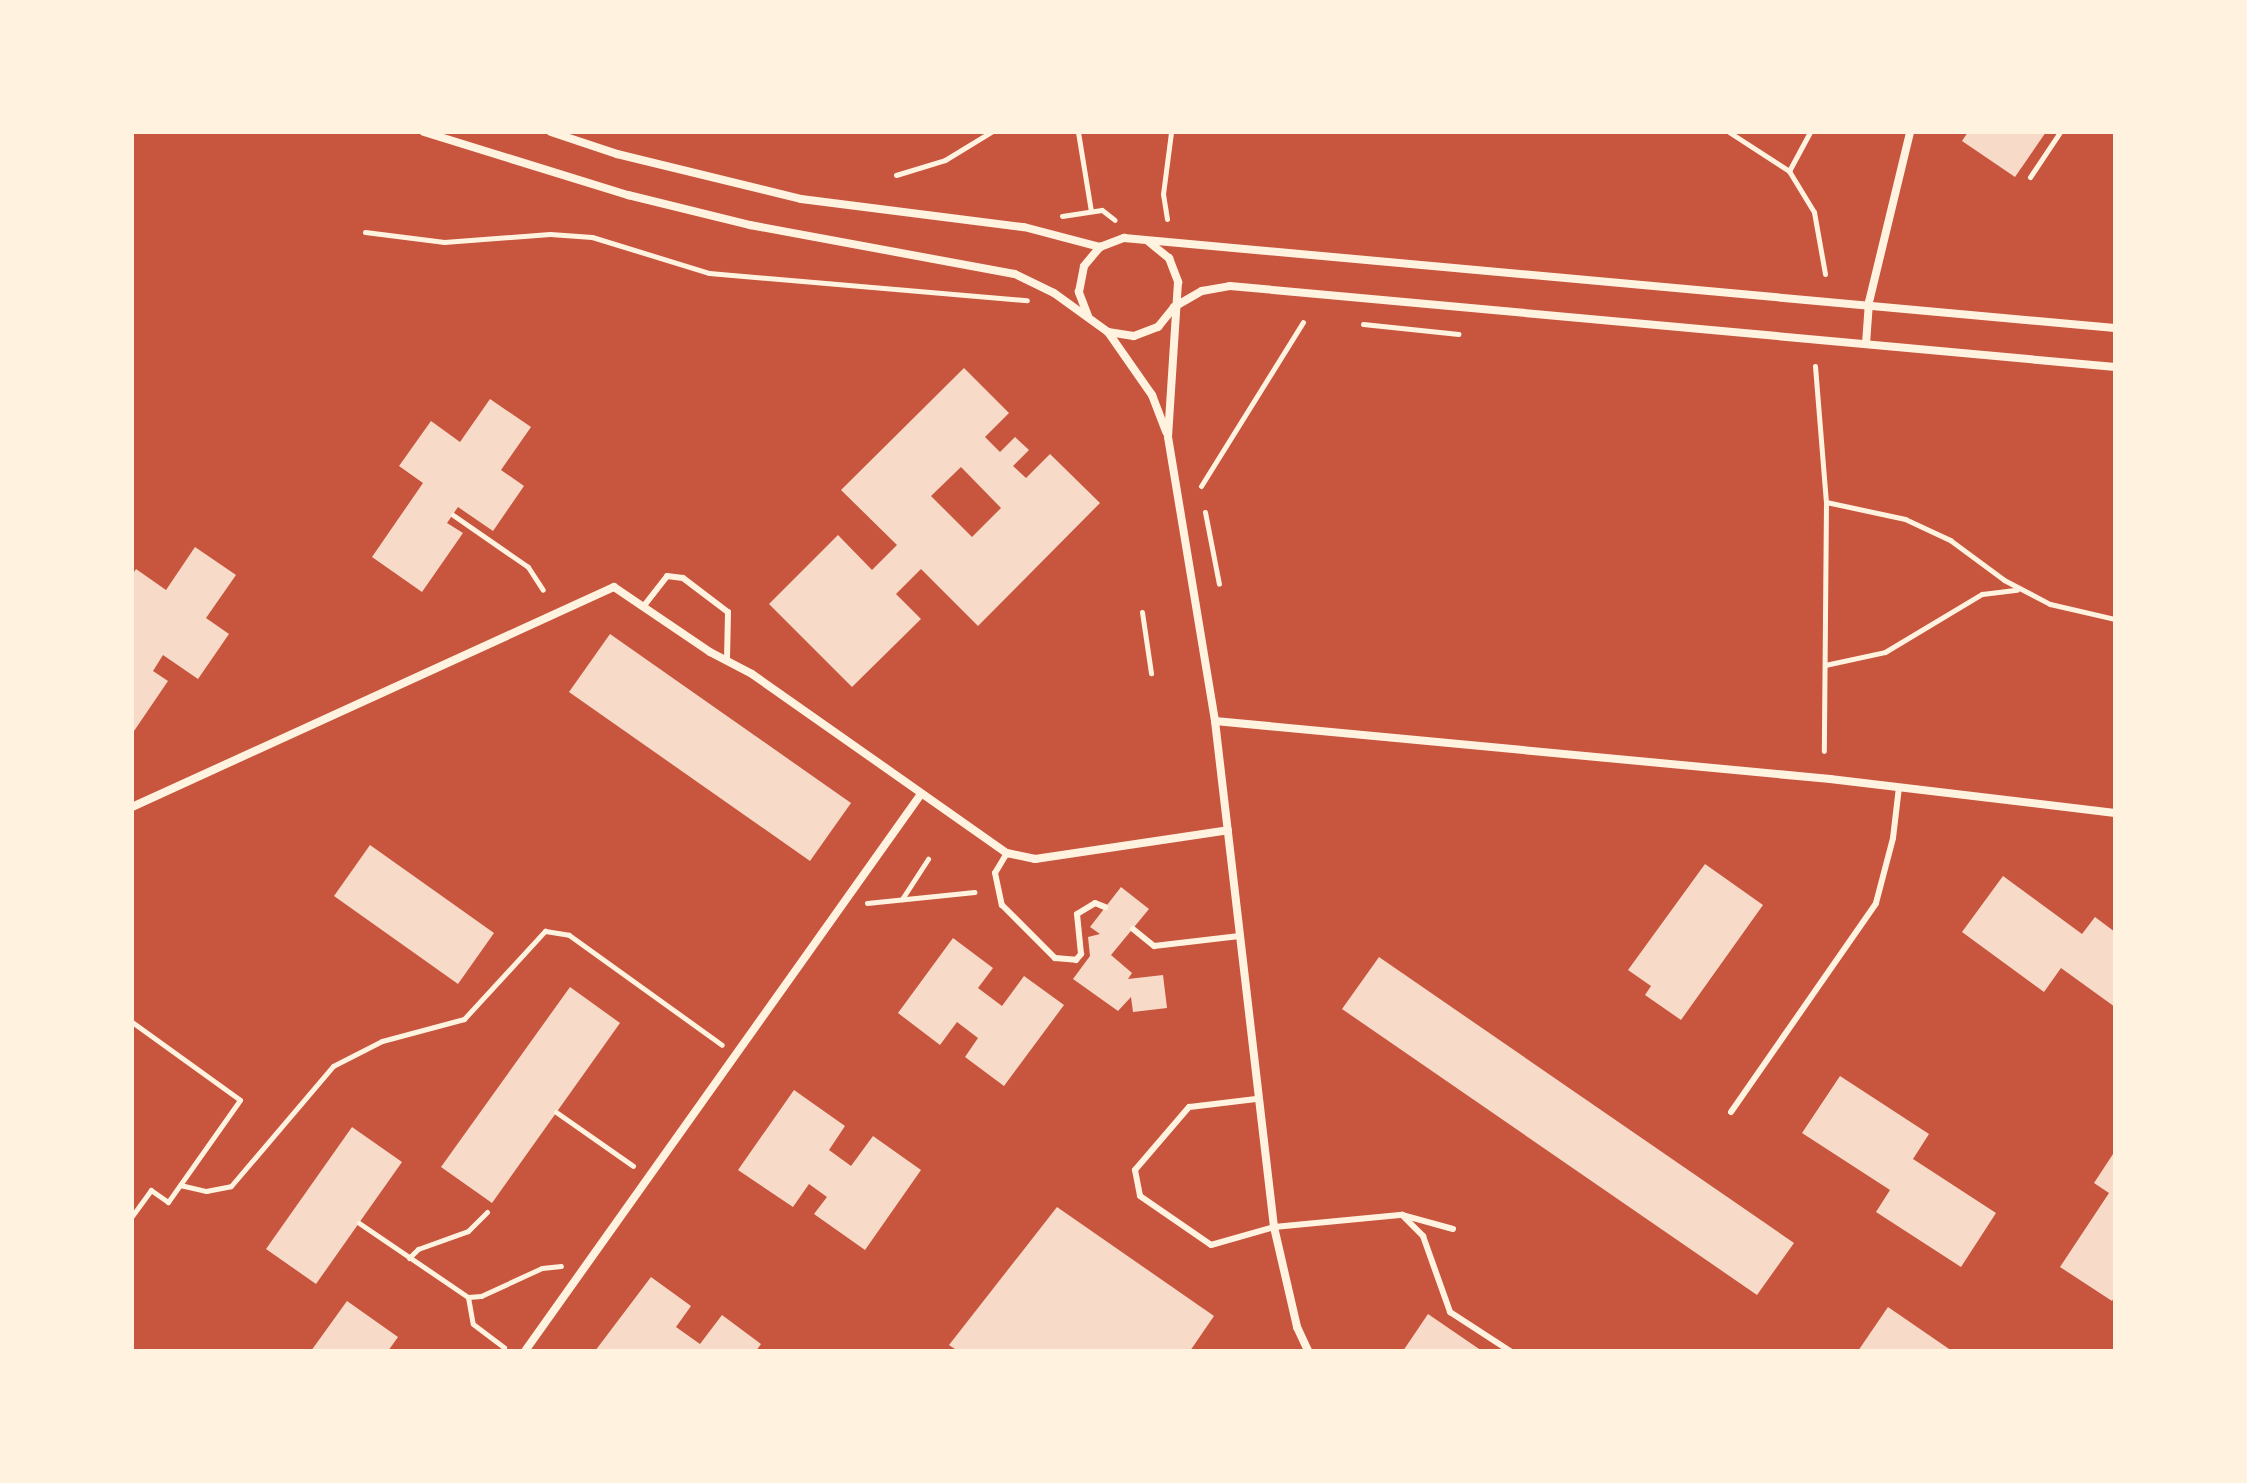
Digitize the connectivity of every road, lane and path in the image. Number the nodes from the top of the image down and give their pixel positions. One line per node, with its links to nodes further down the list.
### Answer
1 (424, 132): 24 (street)
2 (551, 132): 19 (street)
3 (991, 132): 11 (path)
4 (1078, 132): 13 (path)
5 (1171, 132): 15 (path)
6 (1729, 132): 10 (path)
7 (1810, 132): 10 (path)
8 (1910, 132): 22 (street)
9 (2060, 132): 12 (path)
10 (1789, 171): 20 (path)
11 (896, 175)
12 (2030, 177)
13 (1091, 211): 14 (path); 17 (path)
14 (1060, 217)
15 (1167, 219)
16 (365, 232): 21 (path)
17 (1124, 238): 18 (street); 19 (street)
18 (1149, 242): 22 (street); 23 (street)
19 (1100, 247): 24 (street)
20 (1825, 274)
21 (1033, 297)
22 (1869, 302): 27 (street); 30 (street)
23 (1174, 307): 28 (street); 30 (street); 33 (street)
24 (1088, 316): 28 (street)
25 (1303, 322): 34 (path)
26 (1363, 324): 29 (path)
27 (2115, 328)
28 (1108, 332): 33 (street)
29 (1458, 334)
30 (1866, 344): 32 (street)
31 (1815, 366): 35 (path)
32 (2115, 367)
33 (1168, 437): 47 (street)
34 (1201, 486)
35 (1826, 502): 40 (path); 45 (path)
36 (1205, 512): 38 (path)
37 (453, 515): 39 (path)
38 (1219, 584)
39 (543, 590)
40 (2022, 591): 43 (path); 45 (path)
41 (643, 607): 44 (street); 44 (lane); 51 (street)
42 (1142, 612): 46 (path)
43 (2115, 619)
44 (727, 661): 50 (street)
45 (1825, 665): 48 (path)
46 (1151, 673)
47 (1215, 721): 49 (street); 53 (street)
48 (1824, 751)
49 (1899, 787): 52 (street); 66 (lane)
50 (921, 794): 54 (street); 63 (street)
51 (132, 807)
52 (2115, 813)
53 (1228, 830): 54 (street); 61 (street)
54 (1007, 853): 59 (lane)
55 (928, 859): 57 (path)
56 (974, 892): 57 (path)
57 (901, 900): 58 (path)
58 (866, 903)
59 (1105, 907)
60 (1133, 929): 61 (lane)
61 (1239, 936): 64 (street)
62 (132, 1022): 68 (path)
63 (736, 1054): 68 (path); 79 (street)
64 (1256, 1099): 73 (street); 73 (lane)
65 (556, 1112): 67 (path)
66 (1731, 1112)
67 (633, 1166)
68 (180, 1185): 71 (path)
69 (487, 1212): 75 (path)
70 (1402, 1215): 73 (lane); 74 (lane); 81 (lane)
71 (132, 1216)
72 (359, 1223): 75 (path)
73 (1274, 1227): 80 (street)
74 (1453, 1229)
75 (409, 1258): 77 (path)
76 (562, 1266): 77 (path)
77 (468, 1297): 78 (path)
78 (504, 1347)
79 (525, 1351)
80 (1308, 1351)
81 (1510, 1351)

